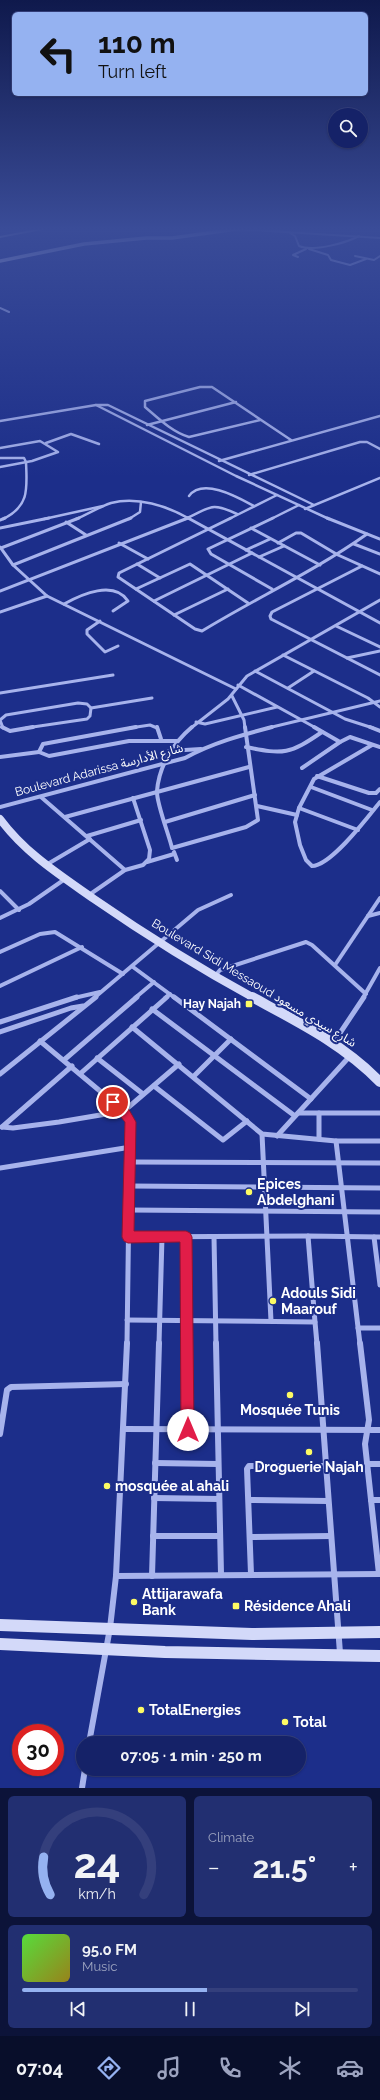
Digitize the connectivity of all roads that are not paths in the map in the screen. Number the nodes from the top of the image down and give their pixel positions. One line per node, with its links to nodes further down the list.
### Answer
1 (5, 310): 2 (street)
2 (9, 312)
3 (236, 402): 6 (street); 8 (street); 8 (street)
4 (96, 405): 7 (street); 9 (street); 10 (street)
5 (380, 416): 11 (street)
6 (260, 420): 8 (street); 11 (street)
7 (0, 421)
8 (162, 421): 9 (street)
9 (147, 425): 10 (street); 17 (street)
10 (139, 427): 19 (street)
11 (291, 440): 17 (street)
12 (46, 443): 13 (street); 14 (street); 18 (street)
13 (99, 444)
14 (0, 448)
15 (380, 449): 21 (street)
16 (0, 458): 18 (street)
17 (220, 461): 19 (street); 21 (street)
18 (26, 462): 20 (street); 34 (street)
19 (211, 464): 22 (street)
20 (0, 467)
21 (249, 475): 22 (street); 28 (street)
22 (241, 478): 24 (street)
23 (380, 478): 28 (street)
24 (277, 495): 27 (street); 30 (street)
25 (189, 496): 30 (street)
26 (141, 502): 29 (street); 33 (street); 40 (street)
27 (299, 505): 31 (street); 37 (street)
28 (314, 505): 31 (street)
29 (104, 506): 35 (street); 36 (street)
30 (254, 506): 32 (street)
31 (305, 508): 39 (street)
32 (237, 514): 33 (street); 38 (street)
33 (187, 518): 38 (street); 45 (street)
34 (0, 520)
35 (66, 522): 40 (street); 48 (street)
36 (0, 528)
37 (251, 528): 41 (street); 43 (street)
38 (208, 529): 43 (street); 54 (street)
39 (367, 534): 42 (street); 46 (street)
40 (86, 536): 56 (street)
41 (270, 539): 44 (street); 49 (street)
42 (380, 539)
43 (227, 540): 49 (street); 57 (street)
44 (278, 542): 47 (street); 52 (street)
45 (119, 543): 54 (street); 64 (street)
46 (354, 544): 51 (street); 52 (street)
47 (284, 546): 53 (street); 58 (street)
48 (0, 548): 56 (street)
49 (246, 550): 50 (street)
50 (252, 553): 53 (street); 57 (street)
51 (380, 554)
52 (338, 555): 58 (street); 59 (street)
53 (259, 557): 62 (street)
54 (148, 559): 55 (street)
55 (137, 564): 63 (street); 65 (street)
56 (13, 565): 64 (street)
57 (230, 565): 61 (street); 67 (street)
58 (320, 565): 62 (street)
59 (362, 566): 60 (street); 68 (street)
60 (380, 574)
61 (208, 576): 63 (street); 66 (street); 72 (street)
62 (296, 577): 67 (street); 68 (street)
63 (160, 578): 65 (street)
64 (30, 581): 69 (street); 70 (street)
65 (136, 589): 72 (street)
66 (228, 589): 73 (street); 78 (street)
67 (272, 589): 73 (street)
68 (318, 590): 77 (street); 82 (street)
69 (0, 591)
70 (47, 596): 74 (street); 76 (street)
71 (380, 600): 77 (street)
72 (154, 601): 78 (street)
73 (248, 603): 78 (street)
74 (64, 604): 75 (street); 79 (street)
75 (113, 611)
76 (0, 612)
77 (360, 612): 80 (street); 81 (street)
78 (174, 615)
79 (100, 621): 83 (street); 92 (street)
80 (380, 623)
81 (336, 626): 82 (street); 84 (street)
82 (311, 640): 86 (street); 87 (street)
83 (118, 646)
84 (380, 647)
85 (380, 651): 87 (street)
86 (283, 655): 88 (street); 89 (street)
87 (347, 658): 90 (street)
88 (255, 671): 92 (street); 93 (street)
89 (314, 671): 93 (street); 98 (street)
90 (380, 674)
91 (113, 675): 94 (street)
92 (237, 687): 95 (street); 99 (street)
93 (288, 688): 102 (street)
94 (0, 693)
95 (232, 696): 103 (street); 105 (street)
96 (152, 698): 101 (street)
97 (380, 701): 98 (street, Boulevard Adarissa شارع الأدارسة)
98 (373, 703): 100 (street); 102 (street, Boulevard Adarissa شارع الأدارسة)
99 (278, 707): 103 (street); 104 (street)
100 (380, 707)
101 (91, 708): 106 (street); 106 (street)
102 (333, 712): 104 (street, Boulevard Adarissa شارع الأدارسة); 107 (street)
103 (242, 716): 105 (street); 109 (street)
104 (302, 720): 108 (street); 109 (street, Boulevard Adarissa شارع الأدارسة)
105 (196, 722): 111 (street)
106 (0, 726)
107 (380, 731)
108 (322, 732): 112 (street); 114 (street)
109 (245, 734): 114 (street); 116 (street, Boulevard Adarissa شارع الأدارسة)
110 (161, 739): 111 (street); 118 (street); 118 (street)
111 (177, 741): 117 (street)
112 (340, 742): 113 (street); 122 (street)
113 (372, 744): 115 (street); 123 (street)
114 (246, 747): 121 (street)
115 (380, 747)
116 (201, 749): 117 (street, Boulevard Adarissa شارع الأدارسة); 120 (street, Boulevard Adarissa شارع الأدارسة)
117 (169, 751): 120 (street)
118 (39, 752): 119 (street)
119 (0, 757)
120 (164, 764): 126 (street); 128 (street, Boulevard Adarissa شارع الأدارسة)
121 (249, 767): 126 (street); 127 (street)
122 (302, 768)
123 (317, 776): 124 (street); 125 (street)
124 (311, 787): 133 (street); 134 (street)
125 (380, 789)
126 (157, 792): 129 (street); 139 (street)
127 (255, 795): 131 (street); 139 (street)
128 (41, 797): 132 (street, Boulevard Adarissa شارع الأدارسة); 136 (street)
129 (133, 798): 136 (street); 138 (street)
130 (380, 802): 134 (street)
131 (257, 806): 135 (street); 142 (street)
132 (0, 807)
133 (299, 808): 135 (street); 140 (street)
134 (372, 810): 140 (street)
135 (297, 815): 140 (street)
136 (65, 817): 141 (street)
137 (0, 819): 146 (main road, Boulevard Sidi Messaoud شارع سيدي مسعود)
138 (141, 820): 141 (street); 145 (street)
139 (165, 822): 142 (street)
140 (358, 830)
141 (88, 837): 146 (street); 147 (street)
142 (172, 848): 143 (street)
143 (174, 854): 144 (street); 145 (street)
144 (177, 860)
145 (147, 862): 147 (street)
146 (46, 865): 148 (main road, Boulevard Sidi Messaoud شارع سيدي مسعود)
147 (125, 870): 150 (street)
148 (65, 879): 150 (main road, Boulevard Sidi Messaoud شارع سيدي مسعود); 153 (street)
149 (0, 891): 153 (street)
150 (88, 895): 157 (main road, Boulevard Sidi Messaoud شارع سيدي مسعود)
151 (231, 895): 157 (street)
152 (380, 898): 155 (street)
153 (19, 910): 156 (street)
154 (380, 912): 155 (street)
155 (368, 916): 160 (street)
156 (0, 918)
157 (160, 943): 161 (street); 164 (main road, Boulevard Sidi Messaoud شارع سيدي مسعود)
158 (82, 948): 159 (street); 163 (street); 166 (street)
159 (0, 952)
160 (335, 965): 164 (street); 169 (street)
161 (133, 966): 163 (street); 165 (street)
162 (380, 968): 169 (street)
163 (123, 974): 167 (street)
164 (214, 976): 177 (main road, Boulevard Sidi Messaoud شارع سيدي مسعود)
165 (154, 982): 168 (street); 181 (street)
166 (0, 986)
167 (101, 992): 170 (street); 172 (street)
168 (170, 994): 171 (street); 175 (street)
169 (366, 994): 177 (street)
170 (83, 1006): 174 (street); 176 (street)
171 (152, 1009): 173 (street); 179 (street)
172 (0, 1023): 174 (street)
173 (132, 1027): 180 (street); 182 (street)
174 (1, 1032)
175 (231, 1039): 179 (street); 190 (street)
176 (40, 1041): 181 (street); 185 (street)
177 (334, 1042): 178 (main road, Boulevard Sidi Messaoud شارع سيدي مسعود)
178 (352, 1055): 187 (main road, Boulevard Sidi Messaoud شارع سيدي مسعود); 190 (street)
179 (215, 1056): 186 (street); 194 (street)
180 (97, 1058): 184 (street); 189 (street)
181 (64, 1060): 183 (street)
182 (179, 1064): 186 (street); 188 (street)
183 (72, 1066): 184 (street); 196 (street)
184 (80, 1073): 191 (street)
185 (0, 1074)
186 (194, 1076): 195 (street)
187 (380, 1082)
188 (154, 1086): 189 (street); 195 (street)
189 (143, 1094): 191 (street)
190 (310, 1099): 194 (street)
191 (124, 1111): 196 (street); 202 (street)
192 (319, 1113): 193 (street); 194 (street); 199 (street)
193 (380, 1113)
194 (297, 1115): 198 (street)
195 (247, 1121): 197 (street)
196 (1, 1127)
197 (262, 1134): 198 (street); 204 (street)
198 (277, 1136): 199 (street)
199 (319, 1139): 200 (street)
200 (336, 1141): 201 (street); 205 (street)
201 (380, 1141)
202 (131, 1147): 203 (street); 207 (street)
203 (130, 1162): 204 (street); 208 (street)
204 (264, 1162): 205 (street); 209 (street)
205 (339, 1163): 206 (street); 210 (street)
206 (380, 1163)
207 (0, 1168)
208 (130, 1186): 209 (street); 212 (street)
209 (265, 1186): 210 (street); 213 (street)
210 (342, 1188): 211 (street); 214 (street)
211 (380, 1188)
212 (129, 1210): 213 (street); 218 (street)
213 (266, 1212): 214 (street); 216 (street)
214 (345, 1212): 215 (street); 222 (street)
215 (380, 1212)
216 (267, 1236): 217 (street); 221 (street); 229 (street)
217 (308, 1236): 222 (street); 230 (street)
218 (128, 1237): 219 (street); 226 (street)
219 (162, 1237): 220 (street); 225 (street)
220 (186, 1237): 221 (street); 227 (street)
221 (214, 1237): 228 (street)
222 (348, 1237): 223 (street); 231 (street)
223 (377, 1237): 224 (street)
224 (380, 1285)
225 (159, 1319): 226 (street); 227 (street); 235 (street)
226 (127, 1320): 233 (street)
227 (188, 1320): 228 (street); 236 (street)
228 (215, 1320): 229 (street); 237 (street)
229 (271, 1321): 230 (street)
230 (314, 1322): 238 (street)
231 (358, 1328): 232 (street); 240 (street)
232 (380, 1328)
233 (126, 1384): 234 (street); 241 (street)
234 (124, 1429): 235 (street); 262 (street)
235 (156, 1430): 236 (street); 242 (street)
236 (188, 1430): 237 (street)
237 (218, 1430): 238 (street); 243 (street)
238 (322, 1430): 240 (street); 246 (street)
239 (380, 1430): 240 (street)
240 (366, 1431): 244 (street)
241 (0, 1434)
242 (155, 1463): 243 (street); 247 (street)
243 (218, 1464): 248 (street)
244 (367, 1464): 245 (street); 251 (street)
245 (380, 1464)
246 (325, 1466): 249 (street); 250 (street)
247 (154, 1498): 248 (street); 253 (street)
248 (219, 1499): 254 (street)
249 (248, 1500): 250 (street); 256 (street)
250 (328, 1500): 255 (street)
251 (371, 1500): 252 (street); 257 (street)
252 (380, 1500)
253 (153, 1536): 254 (street); 263 (street)
254 (220, 1536): 258 (street)
255 (331, 1536): 256 (street); 261 (street)
256 (250, 1537): 259 (street)
257 (377, 1537): 260 (street)
258 (221, 1574): 259 (street); 263 (street)
259 (251, 1574): 261 (street)
260 (379, 1574): 261 (street)
261 (334, 1575): 266 (street)
262 (116, 1576): 263 (street); 265 (street)
263 (152, 1576)
264 (0, 1625): 265 (main road)
265 (110, 1628): 266 (main road); 269 (street)
266 (339, 1632): 267 (main road); 270 (street)
267 (380, 1632)
268 (0, 1644): 269 (main road)
269 (105, 1649): 270 (main road); 272 (street)
270 (340, 1654): 271 (main road)
271 (380, 1656)
272 (90, 1736)
273 (84, 1776): 274 (street)
274 (82, 1788)

